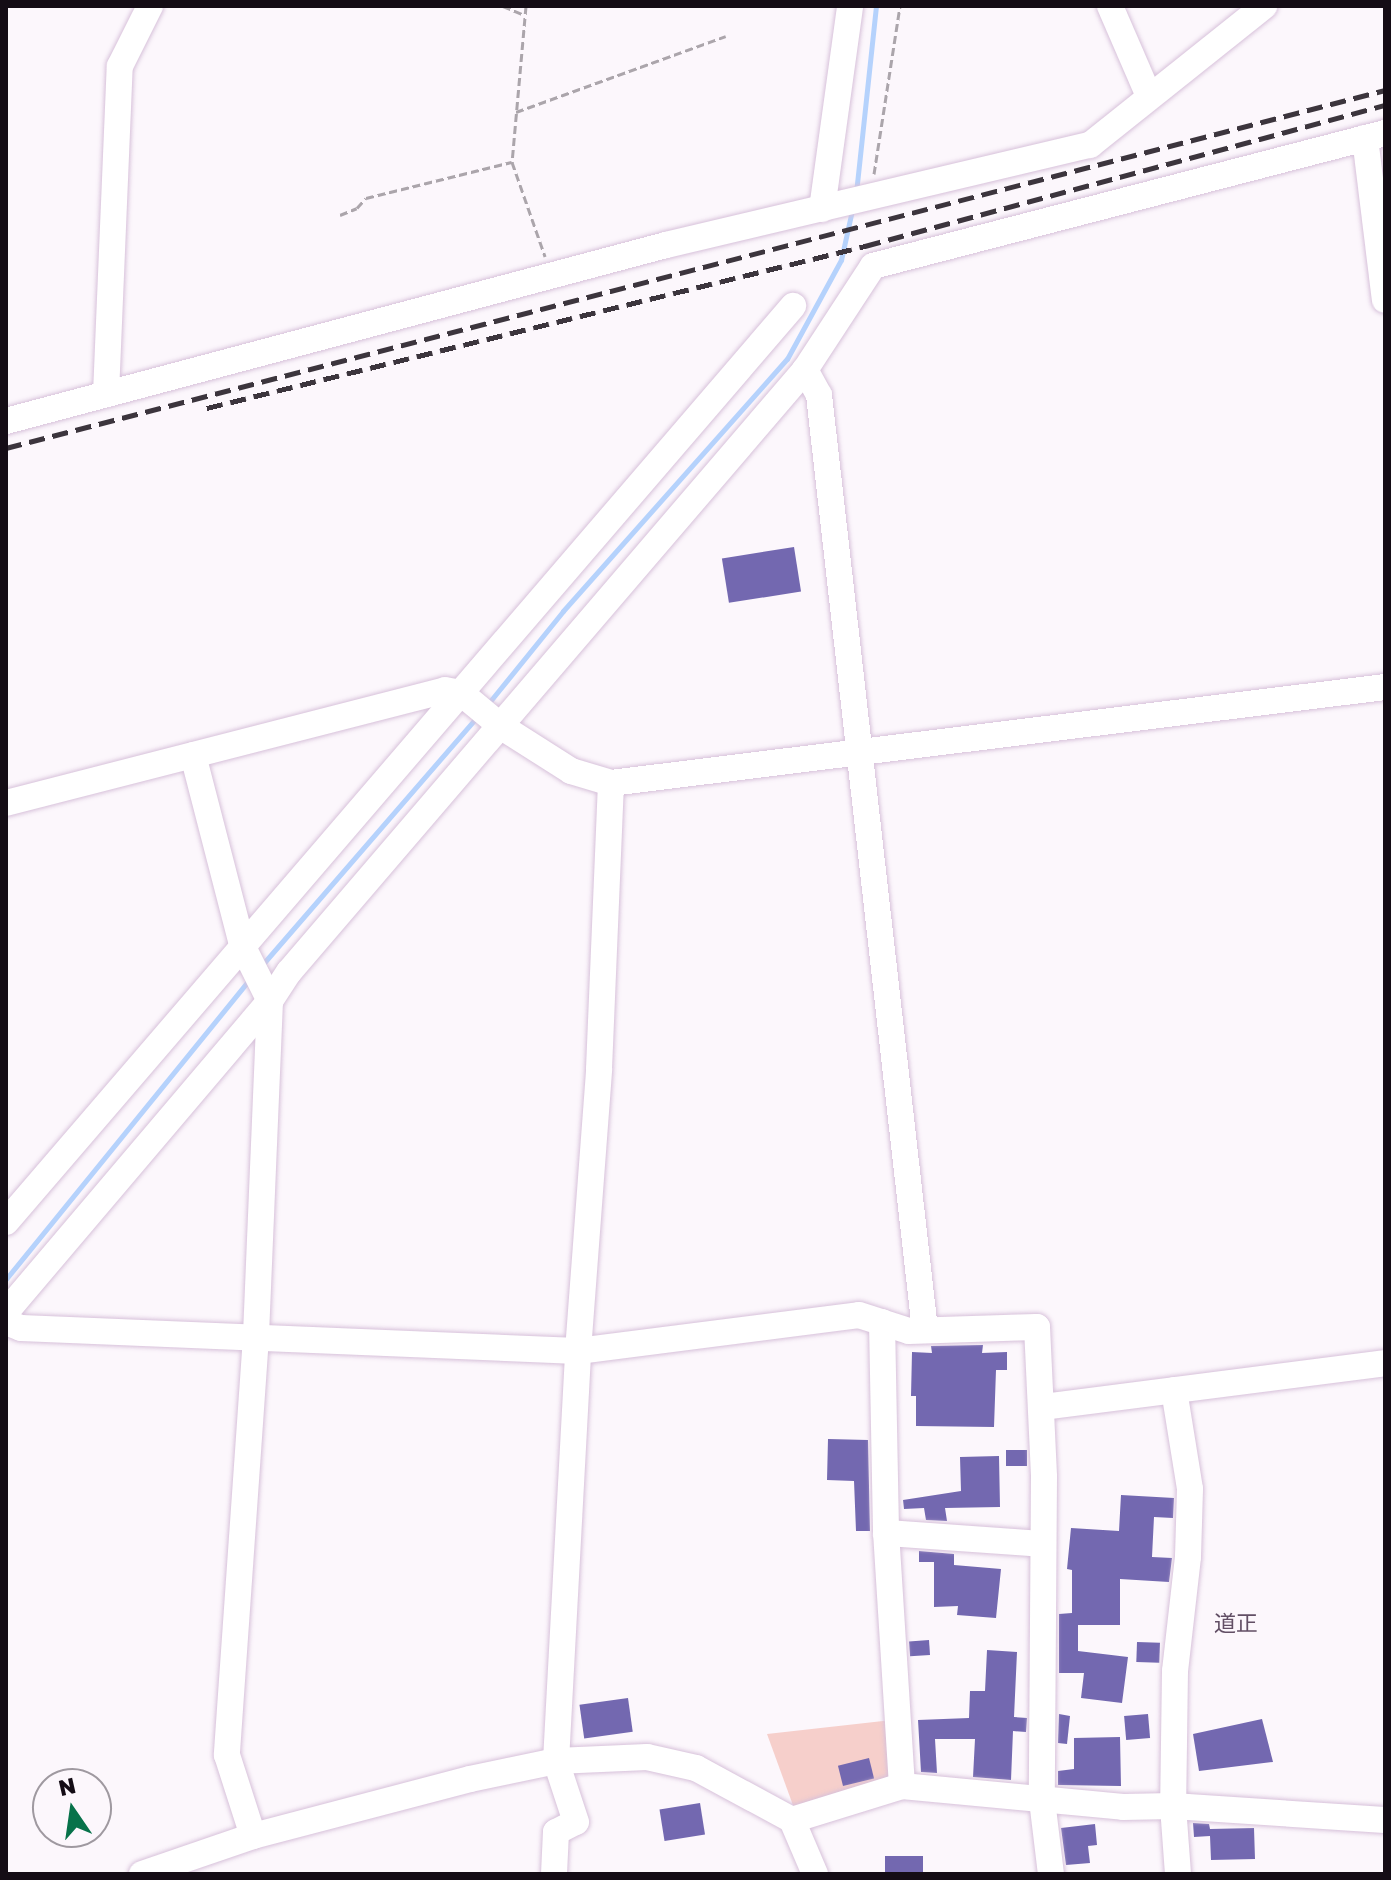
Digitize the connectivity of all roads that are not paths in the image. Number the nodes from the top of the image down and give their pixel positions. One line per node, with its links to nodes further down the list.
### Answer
1 (150, 6): 11 (street)
2 (850, 6): 7 (street)
3 (1110, 6): 5 (street)
4 (1264, 6): 5 (street)
5 (1149, 96): 7 (street)
6 (1375, 136): 8 (street); 10 (street)
7 (822, 209): 11 (street)
8 (1385, 300)
9 (793, 306): 14 (street)
10 (805, 370): 15 (street); 16 (street)
11 (106, 394): 12 (street)
12 (6, 421)
13 (1385, 687): 16 (street)
14 (461, 693): 15 (street); 17 (street); 20 (street)
15 (502, 727): 18 (street); 21 (street)
16 (860, 751): 18 (street); 26 (street)
17 (193, 755): 19 (street); 20 (street)
18 (611, 783): 28 (street)
19 (6, 803)
20 (242, 945): 21 (street); 22 (street)
21 (270, 1001): 23 (street); 27 (street)
22 (6, 1222)
23 (6, 1312)
24 (6, 1322): 27 (street)
25 (882, 1322): 26 (street); 28 (street); 32 (street)
26 (925, 1330): 31 (street)
27 (256, 1337): 28 (street); 40 (street)
28 (578, 1351): 34 (street)
29 (1385, 1363): 30 (street)
30 (1174, 1390): 31 (street); 37 (street)
31 (1043, 1407): 33 (street)
32 (886, 1533): 33 (street); 35 (street)
33 (1043, 1544): 36 (street)
34 (556, 1761): 38 (street); 40 (street); 42 (street)
35 (902, 1786): 36 (street); 38 (street)
36 (1042, 1800): 37 (street); 44 (street)
37 (1173, 1806): 39 (street); 45 (street)
38 (792, 1820): 43 (street)
39 (1385, 1820)
40 (253, 1836): 41 (street)
41 (142, 1874)
42 (554, 1874)
43 (815, 1874)
44 (1051, 1874)
45 (1178, 1874)

